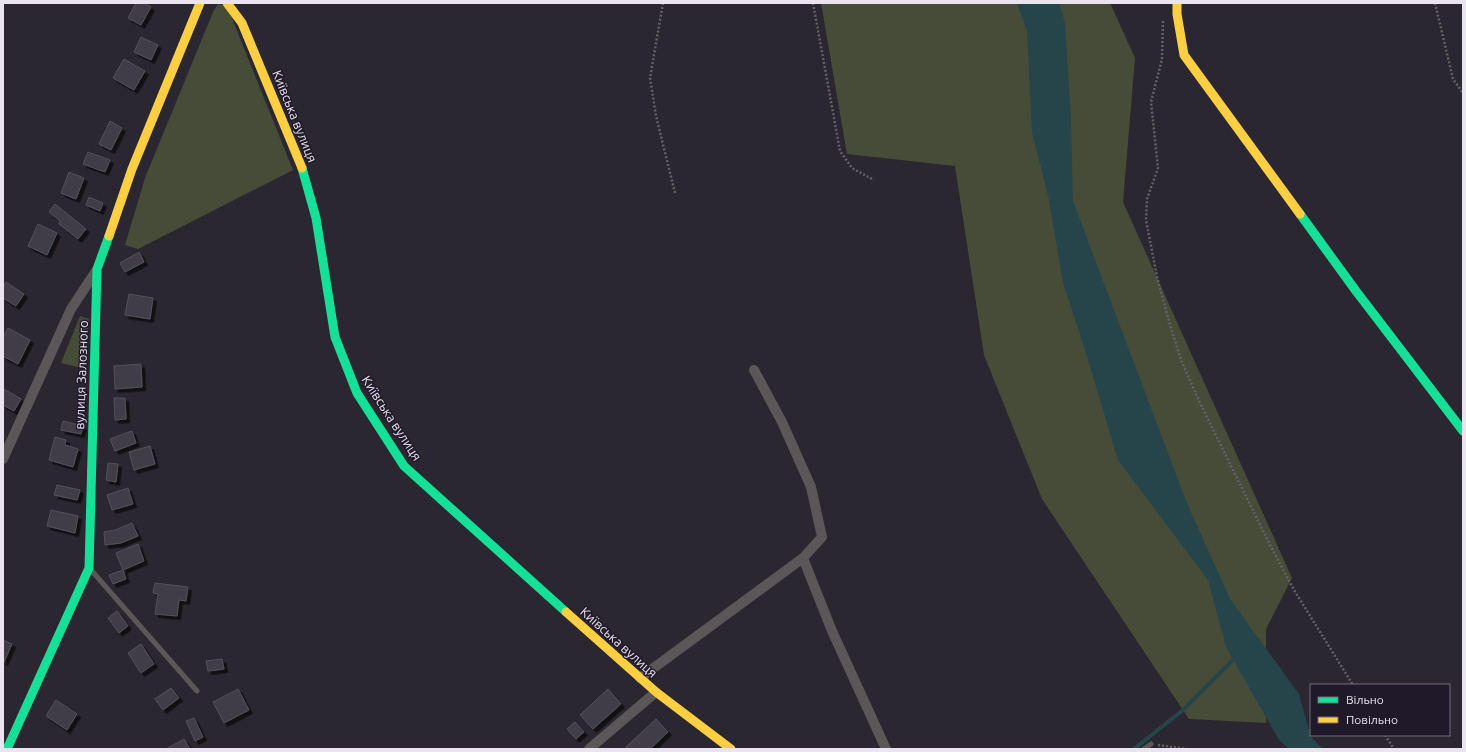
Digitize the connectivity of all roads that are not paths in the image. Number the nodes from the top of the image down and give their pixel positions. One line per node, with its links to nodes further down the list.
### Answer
1 (200, 3): 4 (street, вулиця Залозного)
2 (227, 3): 10 (street, Київська вулиця)
3 (1177, 3): 6 (street)
4 (97, 269): 7 (street); 9 (street, вулиця Залозного)
5 (754, 370): 8 (street)
6 (1463, 431)
7 (3, 459)
8 (803, 558): 10 (street); 17 (street)
9 (89, 568): 11 (lane); 14 (street, вулиця Залозного)
10 (640, 678): 12 (street, Київська вулиця)
11 (197, 691)
12 (656, 692): 15 (street); 16 (street, Київська вулиця)
13 (1151, 744): 18 (lane)
14 (7, 749)
15 (589, 749)
16 (731, 749)
17 (886, 749)
18 (1144, 749)

